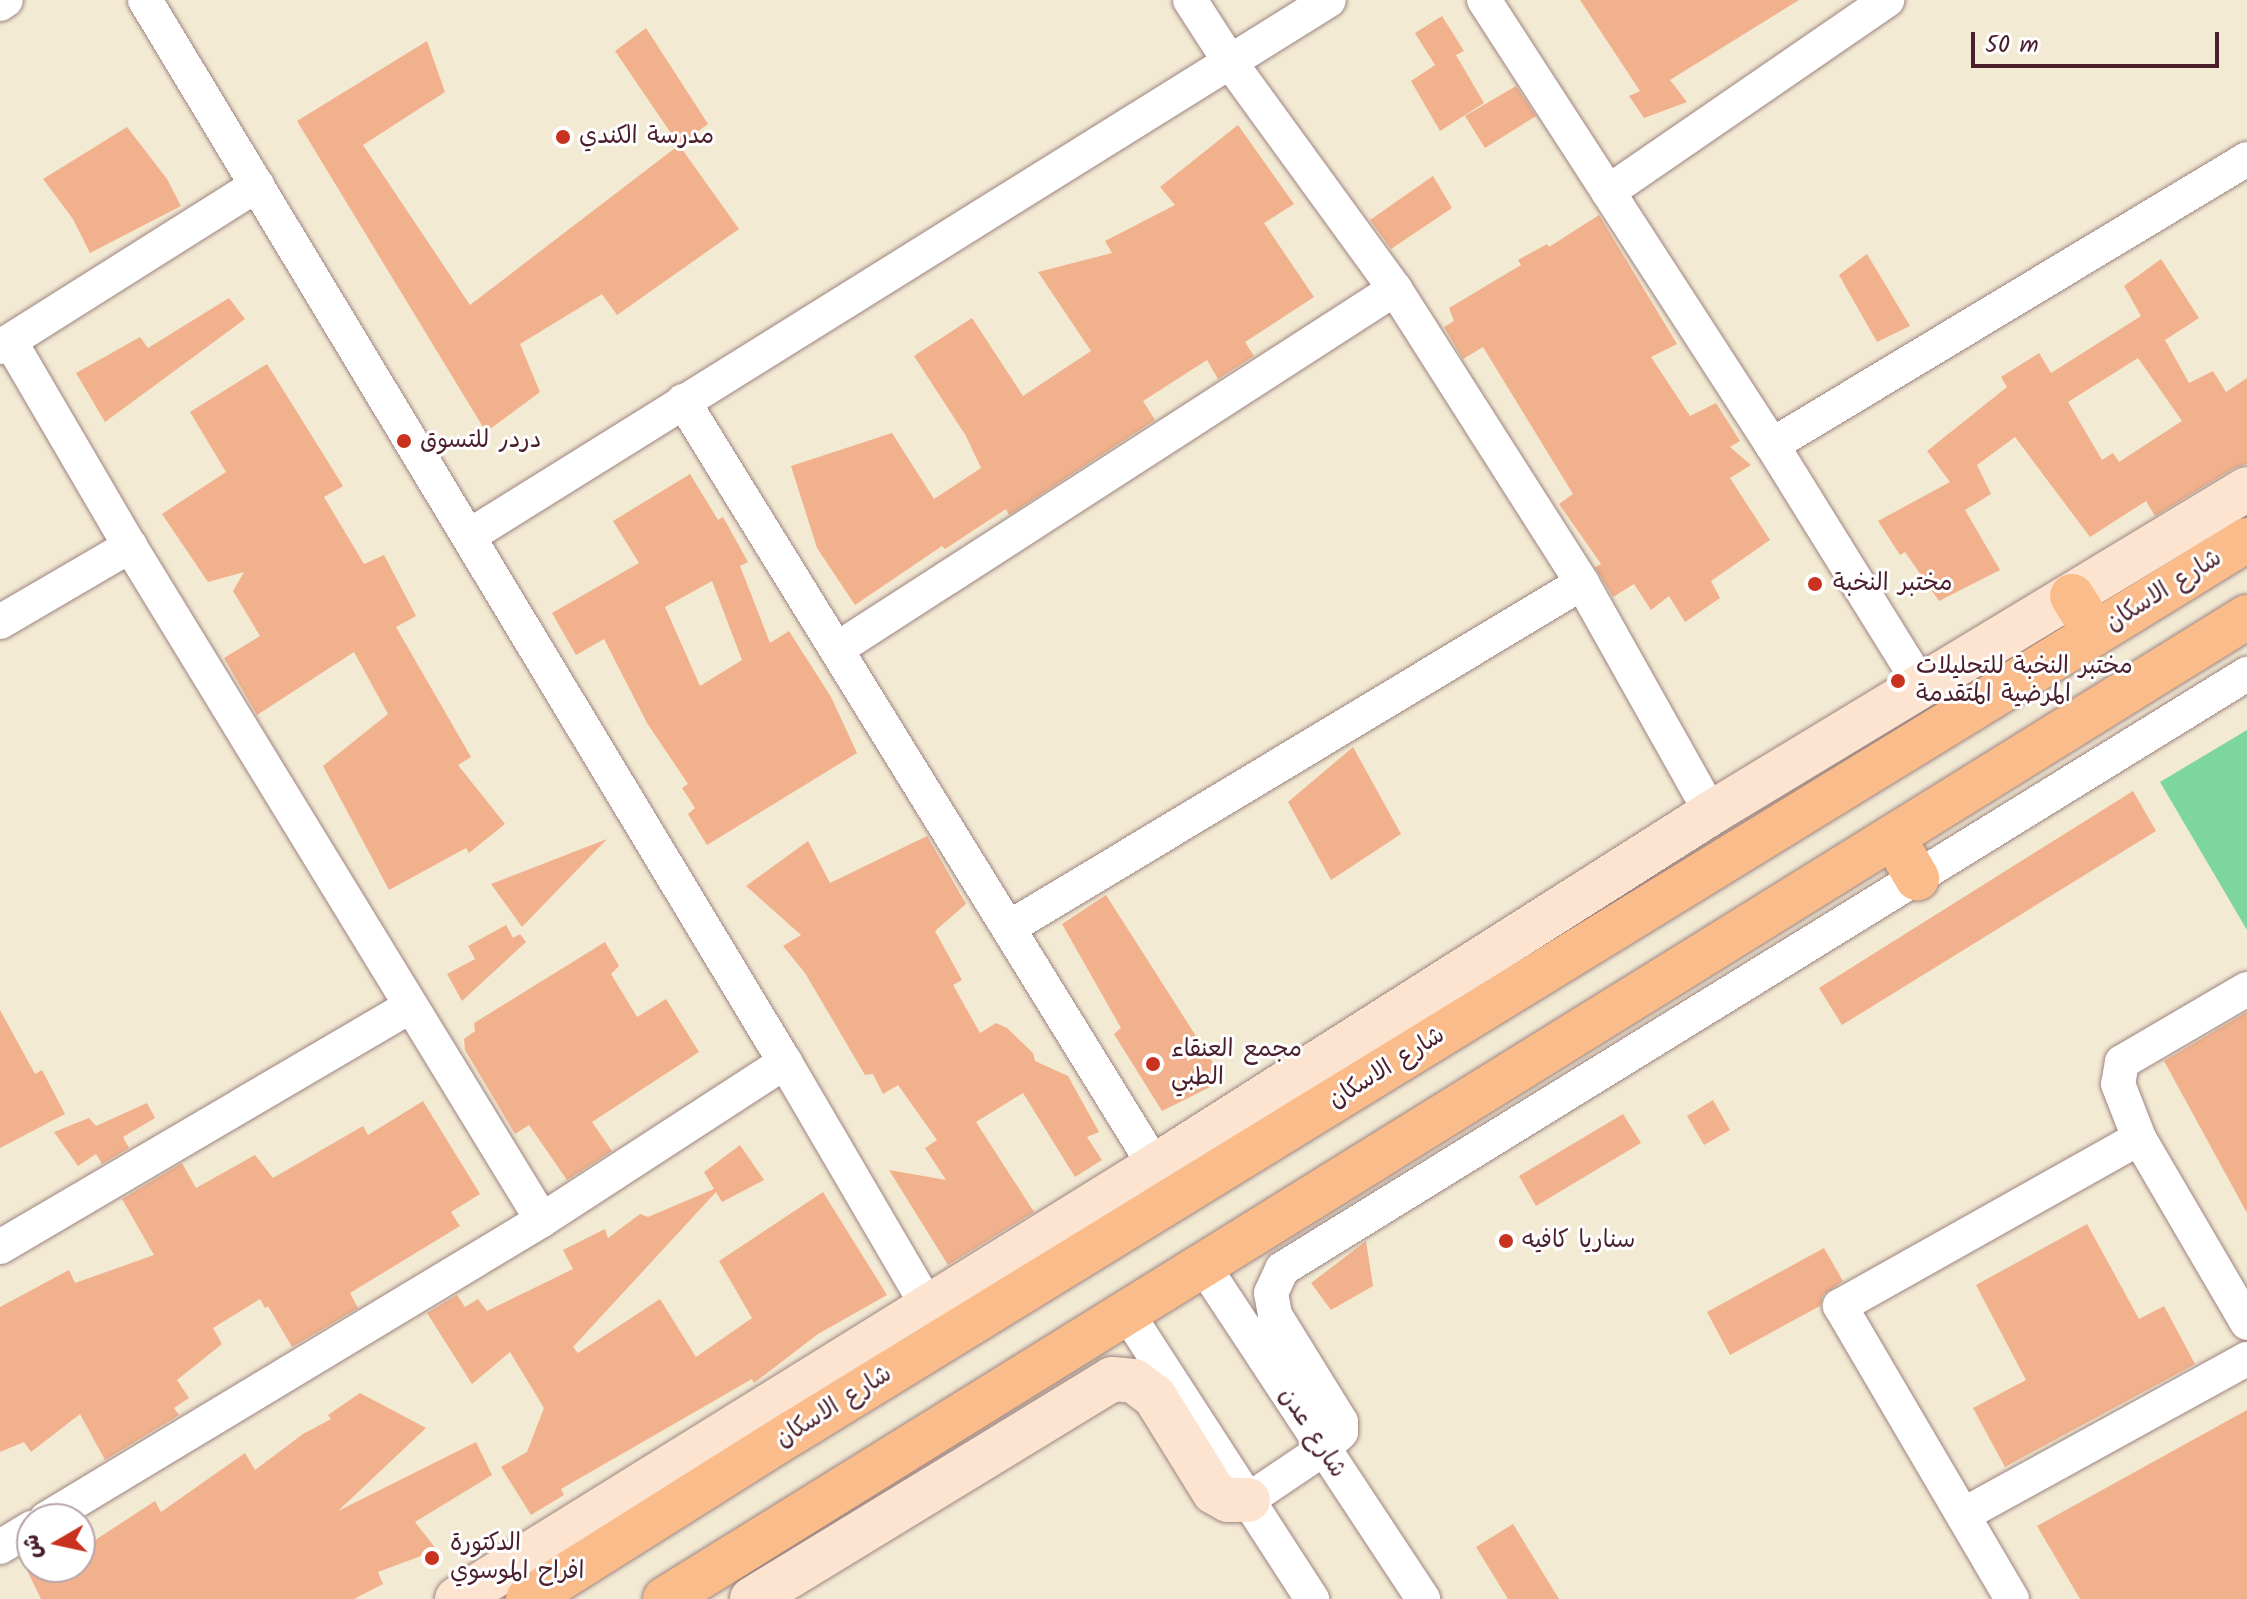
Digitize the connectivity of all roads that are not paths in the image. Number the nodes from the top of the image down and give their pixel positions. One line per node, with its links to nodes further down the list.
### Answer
1 (6, 0): 7 (street)
2 (145, 0): 10 (street)
3 (1190, 0): 8 (street)
4 (1329, 0): 8 (street)
5 (1484, 0): 11 (street)
6 (1887, 0): 11 (street)
7 (0, 4)
8 (1230, 62): 12 (street); 14 (street)
9 (2247, 159): 15 (street)
10 (257, 185): 13 (street); 17 (street)
11 (1608, 192): 15 (street)
12 (1395, 289): 20 (street); 25 (street)
13 (5, 344): 19 (street)
14 (683, 401): 17 (street); 25 (street)
15 (1772, 445): 27 (street)
16 (2247, 489): 21 (street)
17 (469, 536): 34 (street)
18 (2247, 540): 24 (main road, شارع الاسكان)
19 (130, 546): 23 (street); 33 (street)
20 (1582, 583): 28 (street); 31 (street)
21 (2072, 596): 24 (main road); 27 (street)
22 (2247, 617): 29 (main road)
23 (0, 622)
24 (2095, 633): 36 (main road, شارع الاسكان)
25 (837, 649): 31 (street)
26 (2247, 674): 30 (street)
27 (1921, 685): 28 (street)
28 (1711, 813): 36 (street)
29 (1893, 837): 30 (main road); 39 (main road)
30 (1917, 878): 45 (street)
31 (1010, 927): 36 (street)
32 (2247, 989): 35 (street)
33 (411, 1006): 37 (street); 38 (street)
34 (785, 1062): 37 (street); 40 (street)
35 (2139, 1138): 42 (street); 48 (street)
36 (1143, 1188): 40 (street); 44 (main road, شارع الاسكان)
37 (542, 1220): 47 (street)
38 (0, 1247)
39 (1203, 1265): 41 (main road); 45 (street, شارع عدن)
40 (928, 1307): 44 (street)
41 (1127, 1313): 46 (street); 51 (main road)
42 (2247, 1323)
43 (2247, 1359): 48 (street)
44 (783, 1418): 49 (street); 50 (main road, شارع الاسكان)
45 (1322, 1450): 46 (street); 54 (street, شارع عدن)
46 (1248, 1500): 52 (street); 53 (street)
47 (73, 1503)
48 (1963, 1515): 55 (street)
49 (457, 1599)
50 (528, 1599)
51 (665, 1599)
52 (752, 1599)
53 (1312, 1599)
54 (1423, 1599)
55 (2012, 1599)

